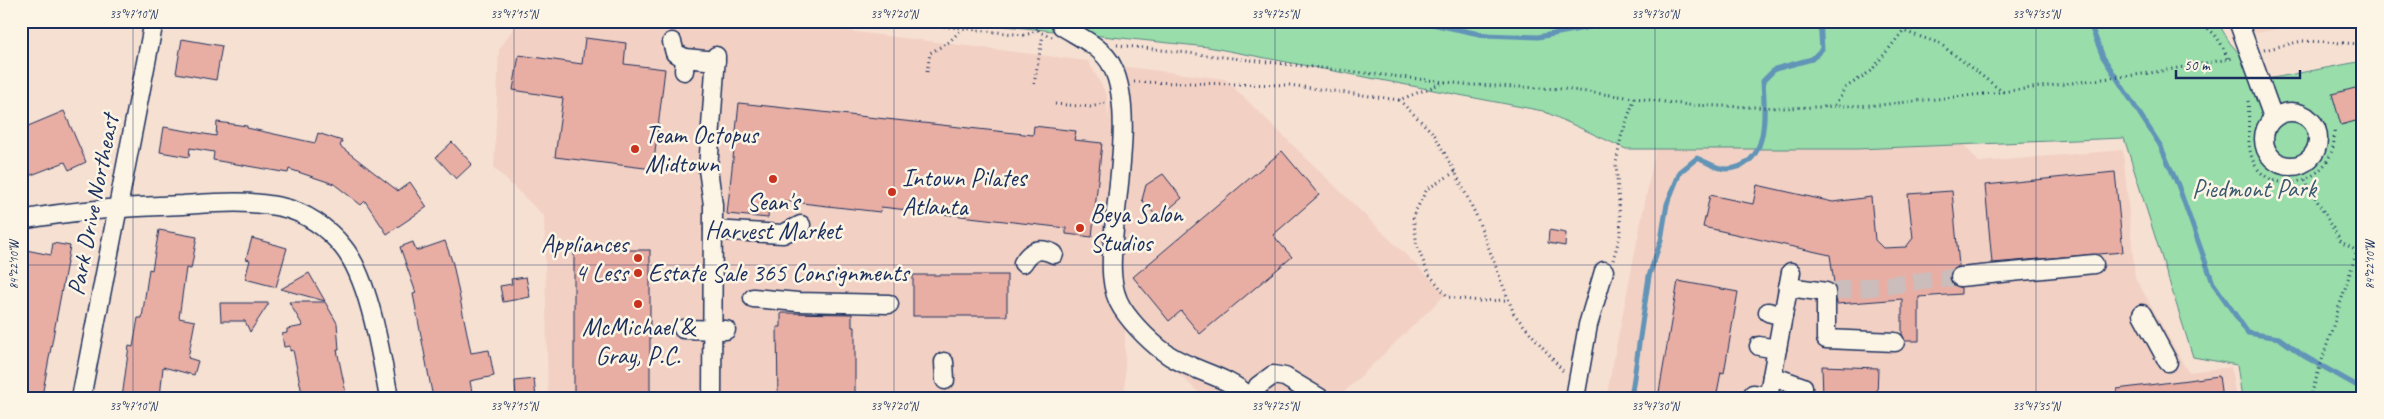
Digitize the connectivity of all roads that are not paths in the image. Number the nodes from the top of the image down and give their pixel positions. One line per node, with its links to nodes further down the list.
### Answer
1 (154, 21): 6 (street, Park Drive Northeast)
2 (2238, 21): 5 (street)
3 (1057, 29): 32 (street)
4 (672, 42): 9 (street)
5 (2273, 118)
6 (118, 208): 7 (street); 29 (street, Park Drive Northeast); 30 (street)
7 (21, 220)
8 (801, 226): 9 (street)
9 (713, 230): 19 (street)
10 (1054, 254): 11 (street)
11 (1023, 263)
12 (2094, 264): 14 (street)
13 (1604, 271): 27 (street)
14 (1960, 277)
15 (753, 298): 16 (street)
16 (889, 304)
17 (2142, 314): 24 (street)
18 (683, 329): 19 (street)
19 (719, 329): 31 (street)
20 (1895, 342): 22 (street)
21 (1759, 346): 22 (street)
22 (1777, 349): 25 (street)
23 (944, 362): 26 (street)
24 (2168, 362)
25 (1772, 376): 28 (street); 34 (street)
26 (945, 380)
27 (1576, 392)
28 (1763, 396)
29 (81, 398)
30 (389, 398)
31 (712, 398)
32 (1252, 398): 33 (street)
33 (1320, 398)
34 (1803, 398)

